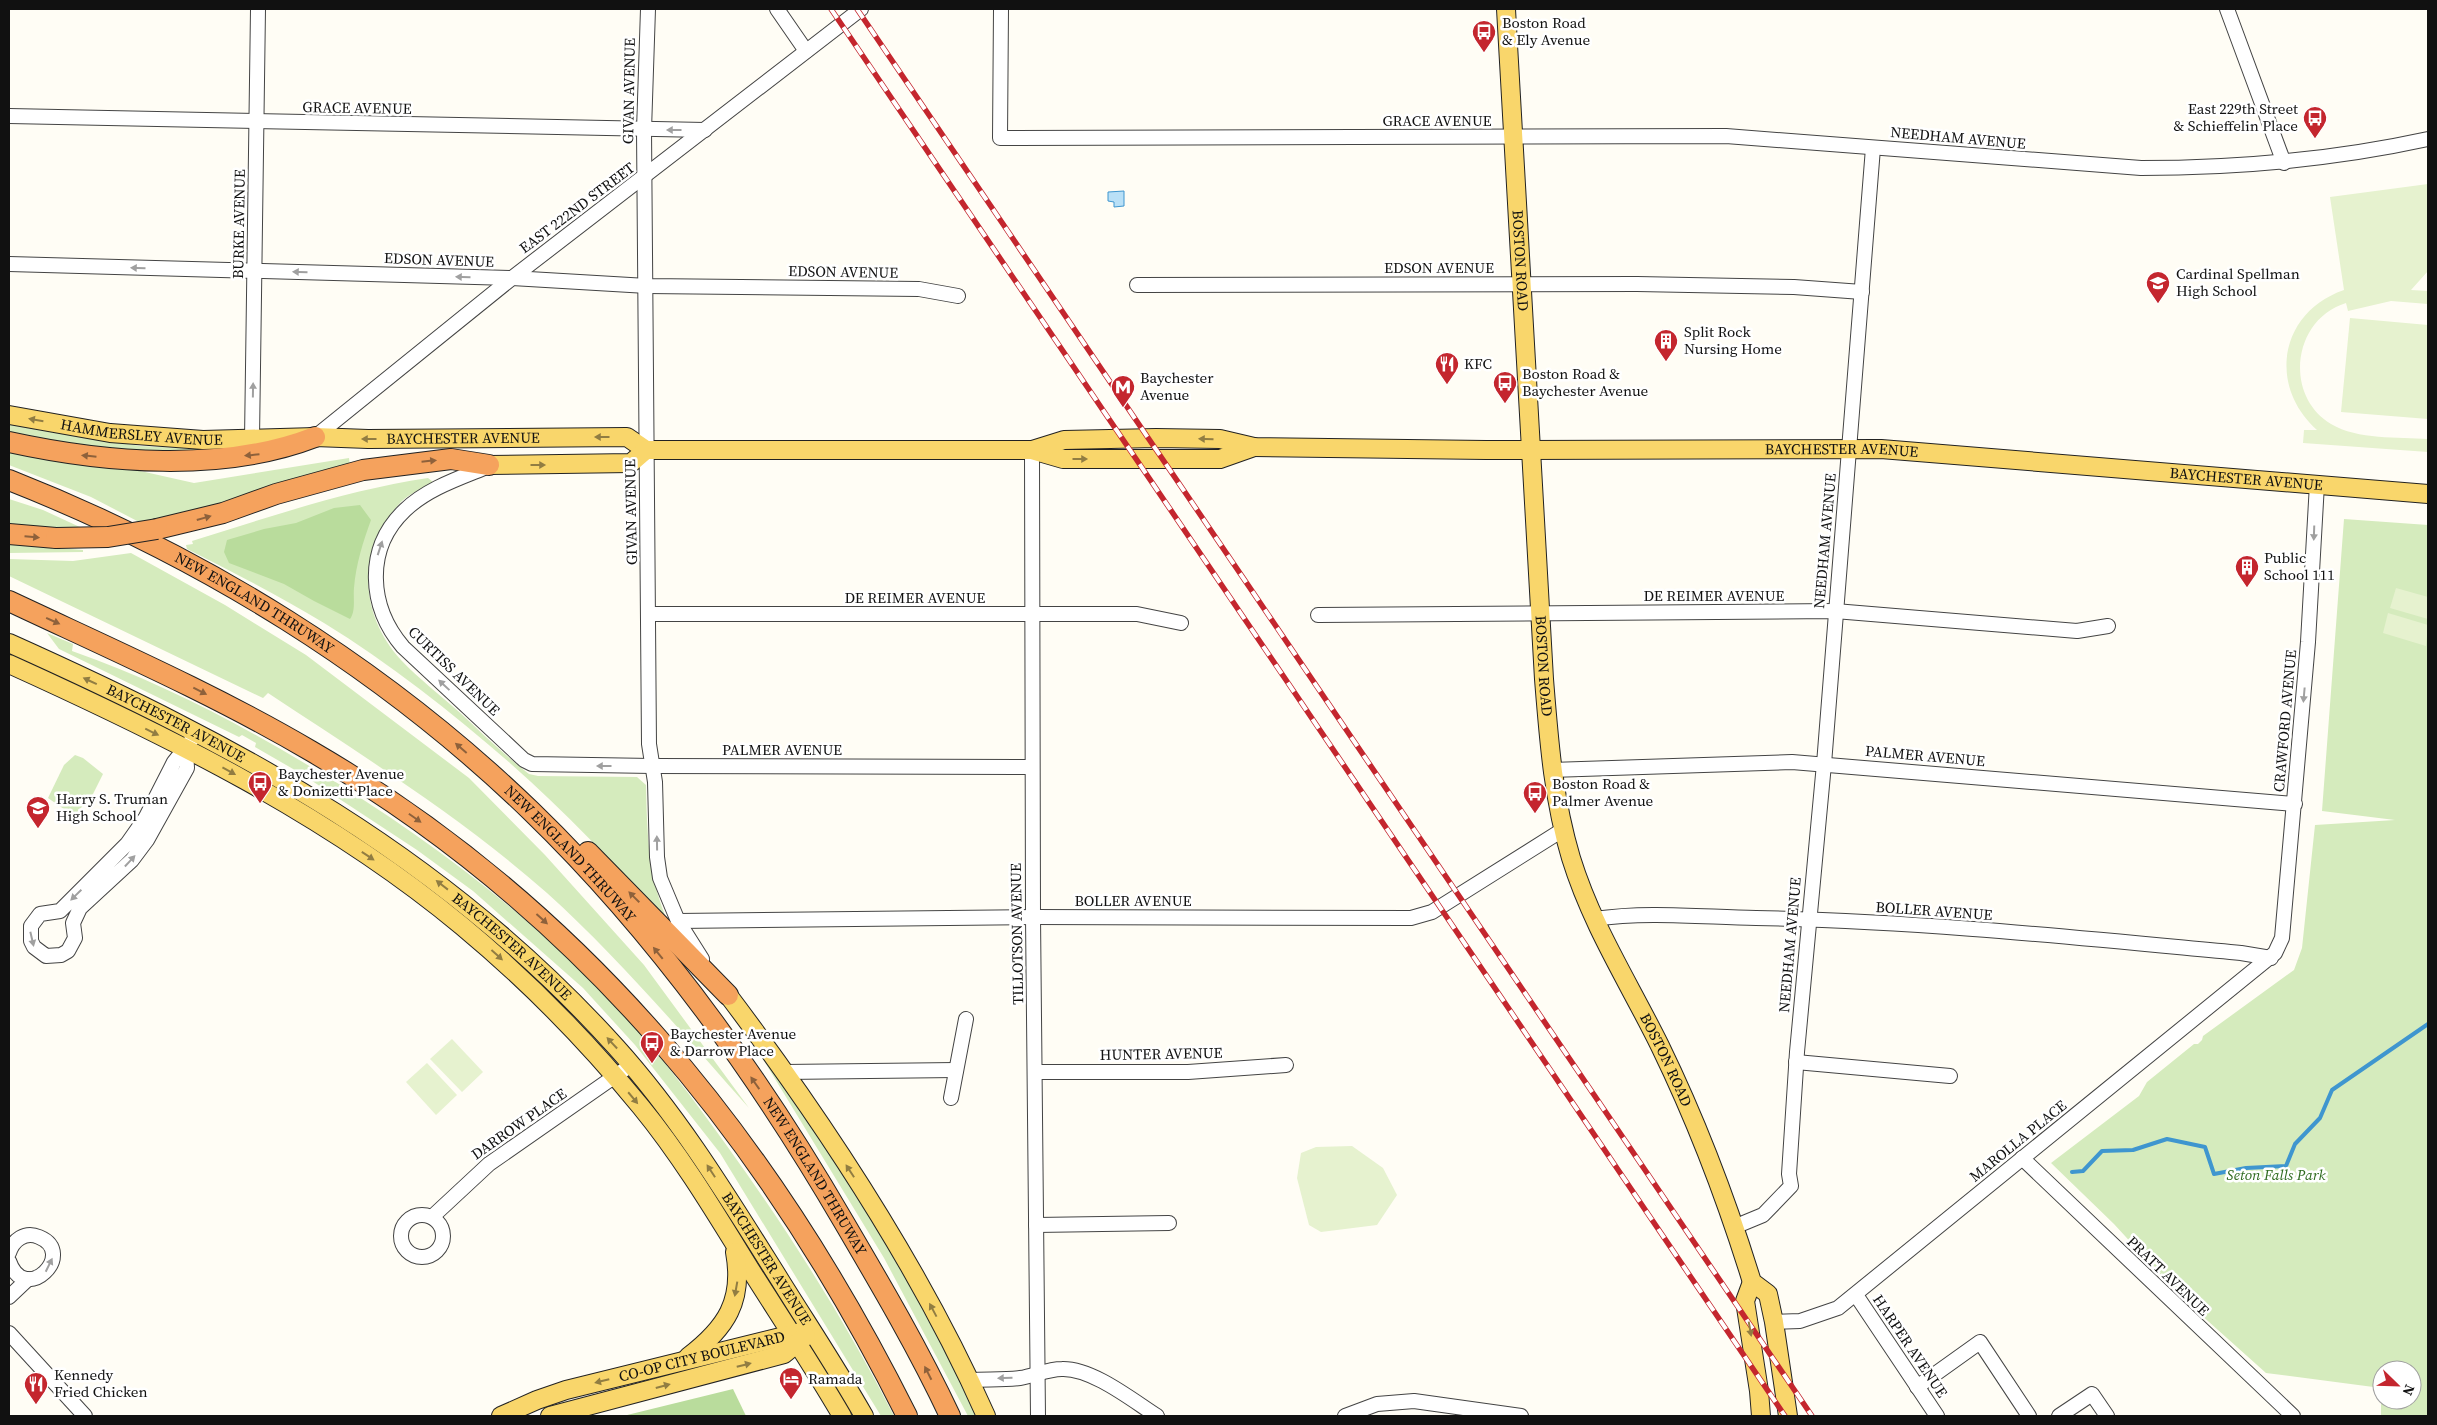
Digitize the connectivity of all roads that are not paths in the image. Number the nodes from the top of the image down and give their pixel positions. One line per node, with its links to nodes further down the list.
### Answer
1 (258, 9): 10 (street, BURKE AVENUE)
2 (648, 9): 11 (street, GIVAN AVENUE)
3 (778, 9): 8 (street)
4 (861, 9): 8 (street, EAST 222ND STREET)
5 (1001, 9): 13 (street, GRACE AVENUE)
6 (1506, 9): 13 (main road, BOSTON ROAD)
7 (2227, 9): 16 (street)
8 (806, 52): 12 (street, EAST 222ND STREET)
9 (9, 116): 10 (street, GRACE AVENUE)
10 (256, 122): 11 (street, GRACE AVENUE); 19 (street, BURKE AVENUE)
11 (644, 130): 12 (street, GRACE AVENUE, one-way to 11); 17 (street, GIVAN AVENUE)
12 (705, 130): 17 (street, EAST 222ND STREET)
13 (1513, 137): 15 (street, GRACE AVENUE); 21 (main road, BOSTON ROAD)
14 (2428, 139): 16 (street, NEEDHAM AVENUE)
15 (1873, 148): 16 (street, NEEDHAM AVENUE); 24 (street, NEEDHAM AVENUE)
16 (2284, 163)
17 (644, 177): 20 (street, EAST 222ND STREET); 22 (street, GIVAN AVENUE)
18 (9, 264): 19 (street, EDSON AVENUE, one-way to 18)
19 (254, 271): 20 (street, EDSON AVENUE, one-way to 19); 28 (street, BURKE AVENUE, one-way to 19)
20 (512, 278): 22 (street, EDSON AVENUE); 27 (street, EAST 222ND STREET)
21 (1522, 284): 23 (street, EDSON AVENUE); 24 (street, EDSON AVENUE); 32 (main road, BOSTON ROAD)
22 (647, 286): 25 (street, EDSON AVENUE); 33 (street, GIVAN AVENUE)
23 (1137, 286)
24 (1862, 292): 31 (street, NEEDHAM AVENUE)
25 (958, 296)
26 (9, 415): 28 (main road, HAMMERSLEY AVENUE, one-way to 26)
27 (315, 437): 29 (main road, BAYCHESTER AVENUE); 30 (highway, one-way to 30); 33 (main road, BAYCHESTER AVENUE, one-way to 27)
28 (252, 439): 29 (main road, HAMMERSLEY AVENUE)
29 (275, 440)
30 (9, 442)
31 (1849, 448): 32 (main road, BAYCHESTER AVENUE); 37 (main road, BAYCHESTER AVENUE); 41 (street, NEEDHAM AVENUE)
32 (1530, 449): 34 (main road, BAYCHESTER AVENUE); 42 (main road, BOSTON ROAD)
33 (646, 450): 34 (main road, BAYCHESTER AVENUE); 35 (main road, BAYCHESTER AVENUE, one-way to 33); 43 (street, GIVAN AVENUE)
34 (1032, 450): 44 (street, TILLOTSON AVENUE)
35 (489, 465): 39 (highway, one-way to 35, bridge); 52 (street, CURTISS AVENUE, one-way to 35)
36 (9, 480): 54 (highway, NEW ENGLAND THRUWAY, one-way to 36)
37 (2317, 484): 38 (main road, BAYCHESTER AVENUE); 58 (street, CRAWFORD AVENUE, one-way to 58)
38 (2428, 494)
39 (9, 534)
40 (9, 601): 102 (highway, one-way to 102)
41 (1835, 612): 42 (street, DE REIMER AVENUE); 47 (street, DE REIMER AVENUE); 53 (street, NEEDHAM AVENUE)
42 (1541, 613): 45 (street, DE REIMER AVENUE); 57 (main road, BOSTON ROAD)
43 (649, 614): 44 (street, DE REIMER AVENUE); 55 (street, GIVAN AVENUE)
44 (1032, 614): 46 (street, DE REIMER AVENUE); 56 (street, TILLOTSON AVENUE)
45 (1318, 615)
46 (1181, 623)
47 (2108, 626)
48 (9, 643): 50 (main road, BAYCHESTER AVENUE, one-way to 48)
49 (9, 664): 51 (main road, BAYCHESTER AVENUE, one-way to 51)
50 (197, 733): 51 (street); 68 (main road, BAYCHESTER AVENUE, one-way to 50)
51 (186, 749): 51 (street, one-way to 51); 73 (main road, BAYCHESTER AVENUE, one-way to 73)
52 (532, 764): 55 (street, PALMER AVENUE, one-way to 52)
53 (1824, 764): 57 (street, PALMER AVENUE); 58 (street, PALMER AVENUE); 62 (street, NEEDHAM AVENUE)
54 (482, 766): 65 (highway, one-way to 54); 103 (highway, NEW ENGLAND THRUWAY, one-way to 54)
55 (652, 766): 56 (street, PALMER AVENUE); 63 (street, GIVAN AVENUE, one-way to 55)
56 (1032, 767): 60 (street, TILLOTSON AVENUE)
57 (1551, 770): 59 (main road, BOSTON ROAD)
58 (2295, 804): 64 (street, CRAWFORD AVENUE)
59 (1564, 829): 60 (street, BOLLER AVENUE); 61 (main road, BOSTON ROAD)
60 (1033, 917): 63 (street, BOLLER AVENUE); 72 (street, TILLOTSON AVENUE)
61 (1594, 919): 62 (street, BOLLER AVENUE); 80 (main road, BOSTON ROAD)
62 (1808, 919): 64 (street, BOLLER AVENUE); 67 (street, NEEDHAM AVENUE)
63 (678, 921): 65 (street, GIVAN AVENUE)
64 (2271, 958): 76 (street, MAROLLA PLACE)
65 (728, 995): 71 (main road, NEW ENGLAND THRUWAY)
66 (966, 1019): 70 (street)
67 (1796, 1062): 74 (street); 80 (street, NEEDHAM AVENUE)
68 (631, 1065): 73 (street, DARROW PLACE); 89 (main road, BAYCHESTER AVENUE, one-way to 68)
69 (1286, 1065): 72 (street, HUNTER AVENUE)
70 (956, 1070): 71 (street); 75 (street)
71 (784, 1072): 94 (main road, NEW ENGLAND THRUWAY, one-way to 71)
72 (1036, 1072): 79 (street, TILLOTSON AVENUE)
73 (615, 1076): 77 (street, DARROW PLACE); 81 (main road, BAYCHESTER AVENUE, one-way to 81)
74 (1950, 1076)
75 (951, 1098)
76 (2022, 1158): 86 (street, MAROLLA PLACE); 115 (street, PRATT AVENUE)
77 (432, 1217)
78 (1169, 1223): 79 (street)
79 (1036, 1225): 93 (street, TILLOTSON AVENUE)
80 (1734, 1227): 85 (main road, BOSTON ROAD)
81 (733, 1242): 91 (main road, BAYCHESTER AVENUE); 92 (main road, one-way to 92)
82 (9, 1252): 84 (street, one-way to 82)
83 (9, 1261): 84 (street)
84 (28, 1279): 87 (street)
85 (1752, 1282): 88 (main road, BOSTON ROAD); 109 (main road, one-way to 109)
86 (1856, 1295): 88 (street, MAROLLA PLACE); 95 (street, HARPER AVENUE)
87 (9, 1297)
88 (1774, 1322): 110 (main road, BOSTON ROAD)
89 (811, 1331): 91 (main road, CO-OP CITY BOULEVARD); 101 (main road, BAYCHESTER AVENUE)
90 (9, 1332): 97 (street)
91 (794, 1339): 92 (main road, CO-OP CITY BOULEVARD); 99 (main road, CO-OP CITY BOULEVARD, one-way to 91); 100 (main road, BAYCHESTER AVENUE)
92 (683, 1361): 96 (main road, CO-OP CITY BOULEVARD, one-way to 96)
93 (1038, 1372): 94 (street, one-way to 94); 105 (street, TILLOTSON AVENUE); 106 (street)
94 (970, 1380): 104 (main road, NEW ENGLAND THRUWAY)
95 (1917, 1387): 111 (street, HARPER AVENUE); 112 (street)
96 (540, 1408): 98 (main road, CO-OP CITY BOULEVARD)
97 (85, 1416)
98 (501, 1416)
99 (550, 1416)
100 (842, 1416)
101 (864, 1416)
102 (907, 1416)
103 (950, 1416)
104 (986, 1416)
105 (1038, 1416)
106 (1157, 1416)
107 (1345, 1416): 108 (street)
108 (1521, 1416)
109 (1761, 1416)
110 (1788, 1416)
111 (1937, 1416)
112 (2029, 1416)
113 (2059, 1416): 114 (street)
114 (2107, 1416)
115 (2293, 1416)

